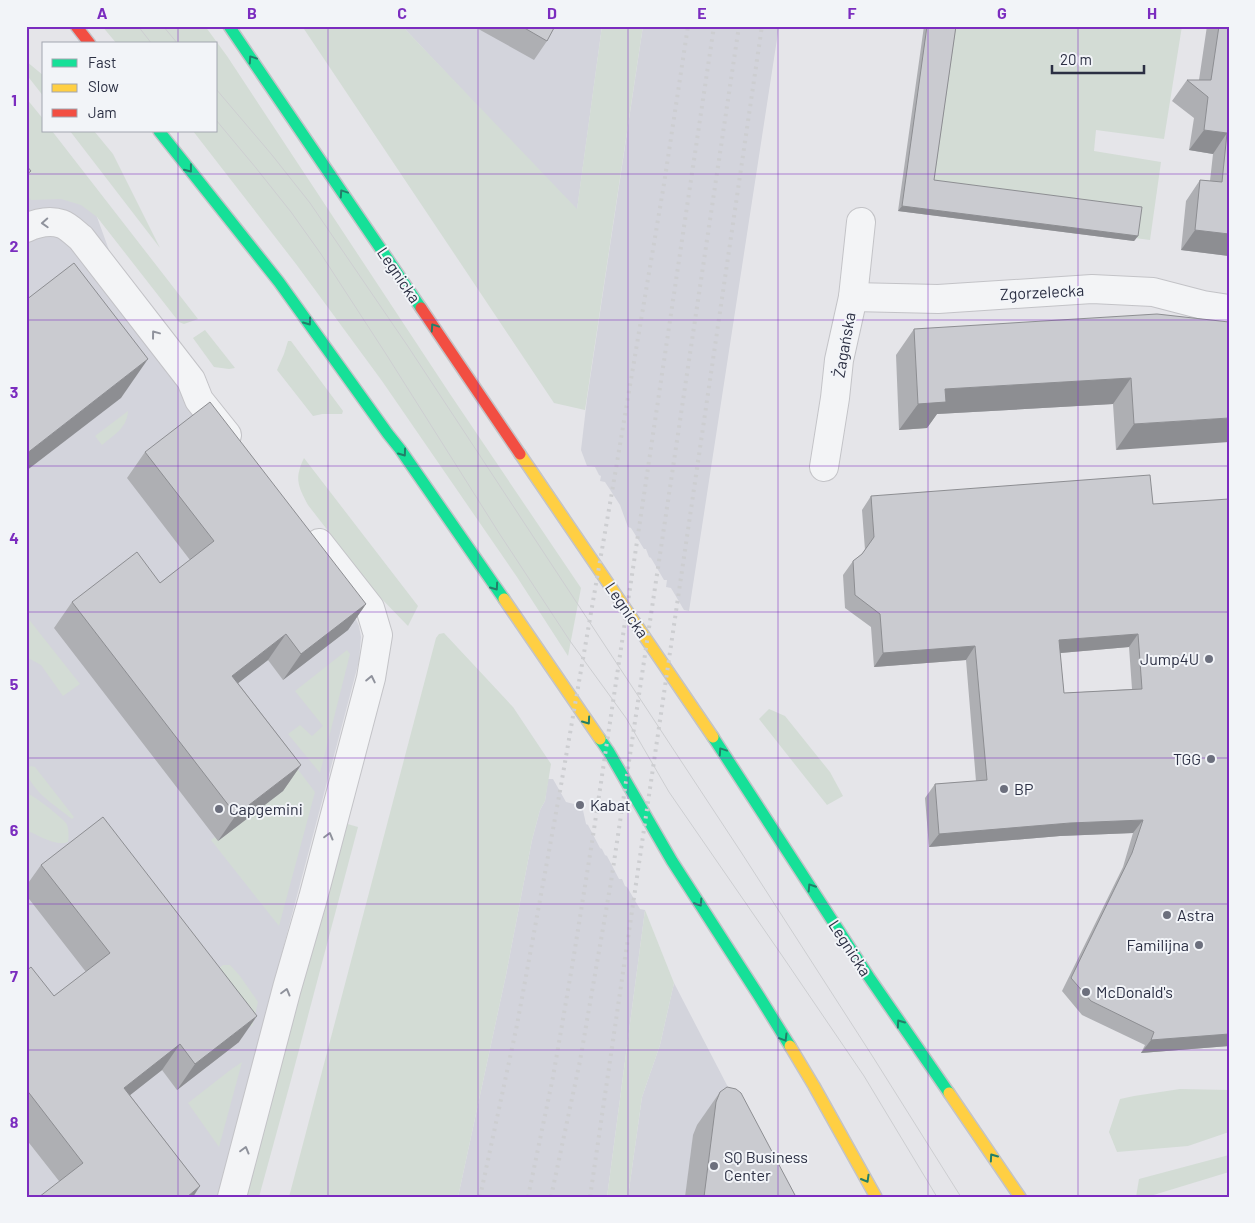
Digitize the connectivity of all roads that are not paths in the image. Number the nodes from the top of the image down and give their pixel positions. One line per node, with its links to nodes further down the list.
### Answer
1 (76, 26): 3 (main road)
2 (230, 26): 14 (main road, Legnicka, one-way to 2)
3 (88, 42)
4 (160, 132): 13 (main road, one-way to 13)
5 (861, 222): 7 (street, Żagańska)
6 (26, 228): 9 (street, one-way to 6)
7 (853, 296): 8 (street, Zgorzelecka); 10 (street, Żagańska)
8 (1229, 309)
9 (243, 456)
10 (824, 467)
11 (304, 524): 12 (street, one-way to 11)
12 (232, 1197)
13 (876, 1197)
14 (1020, 1197)

